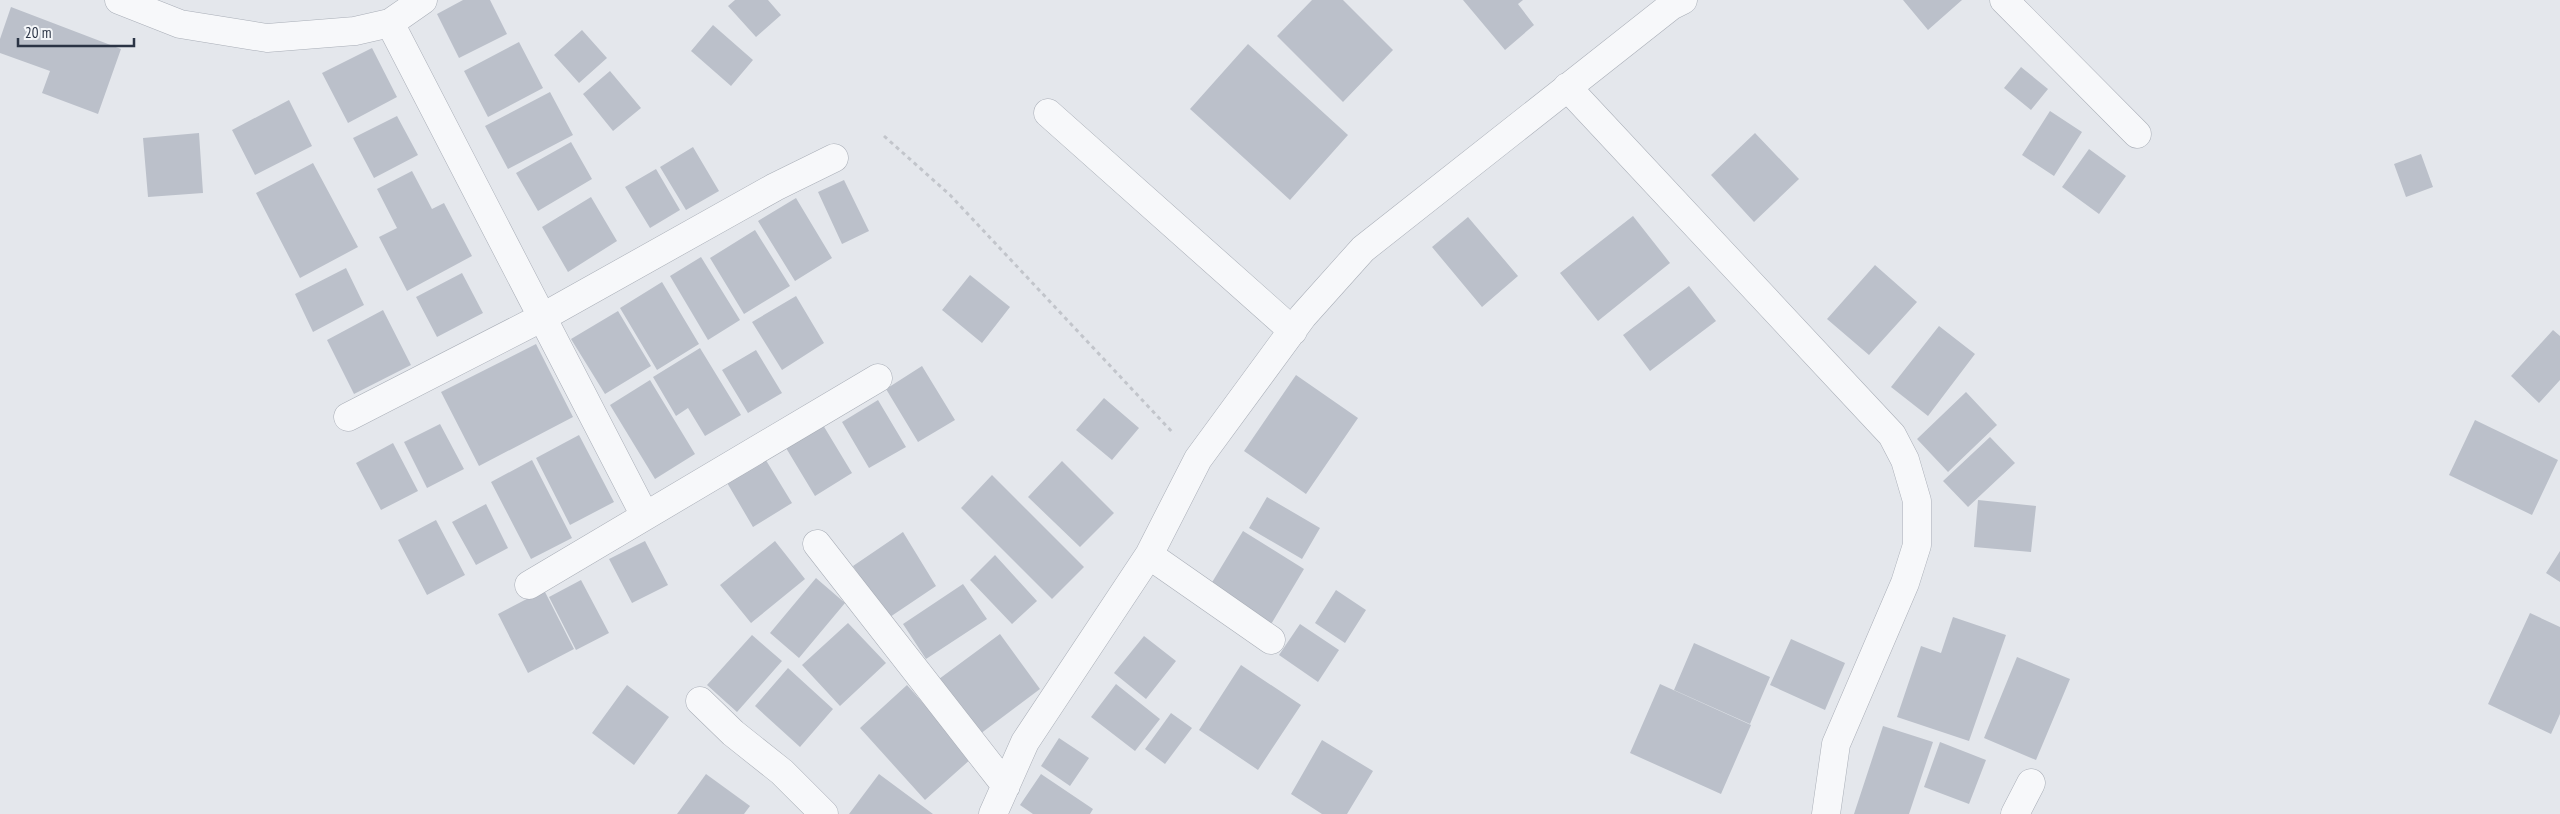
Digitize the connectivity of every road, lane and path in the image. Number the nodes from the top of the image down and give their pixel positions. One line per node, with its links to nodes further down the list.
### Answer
1 (118, 0): 5 (street)
2 (423, 0): 5 (street)
3 (1683, 0): 6 (street)
4 (2004, 0): 8 (street)
5 (390, 23): 11 (street)
6 (1567, 87): 12 (street); 26 (street)
7 (1048, 113): 12 (street)
8 (2137, 134)
9 (884, 136): 15 (path)
10 (834, 158): 11 (street)
11 (541, 318): 14 (street); 16 (street)
12 (1293, 331): 15 (street)
13 (878, 378): 16 (street)
14 (348, 417)
15 (1198, 459): 18 (street)
16 (645, 516): 19 (street)
17 (817, 544): 23 (street)
18 (1149, 555): 20 (street); 23 (street)
19 (529, 585)
20 (1271, 640)
21 (700, 701): 24 (street)
22 (2031, 783): 27 (street)
23 (1006, 786): 25 (street)
24 (824, 814)
25 (993, 814)
26 (1826, 814)
27 (2015, 814)

